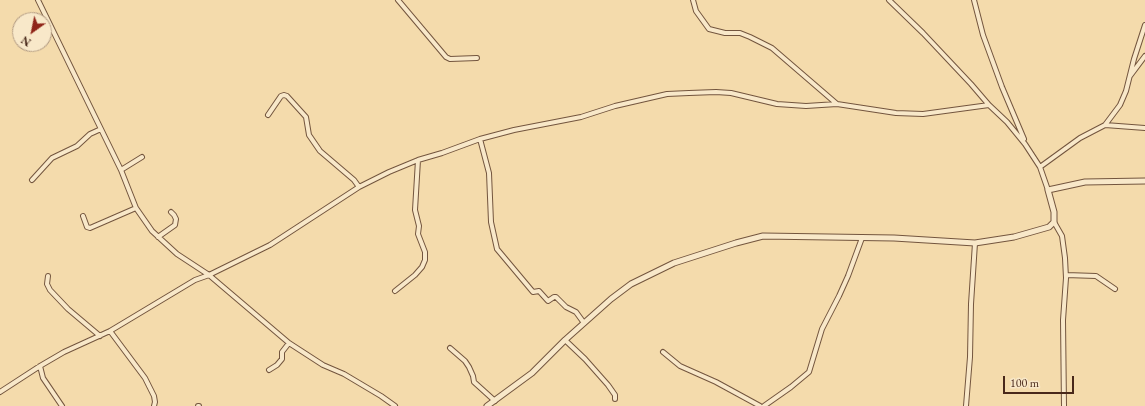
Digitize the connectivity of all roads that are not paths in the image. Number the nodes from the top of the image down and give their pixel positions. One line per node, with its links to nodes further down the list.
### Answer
1 (38, 0): 15 (street)
2 (398, 0): 8 (street)
3 (693, 0): 10 (street)
4 (889, 0): 11 (street)
5 (974, 0): 17 (street)
6 (1145, 25): 9 (street)
7 (1145, 56): 9 (street)
8 (477, 58)
9 (1128, 78): 13 (street)
10 (837, 104): 11 (street); 16 (street)
11 (989, 105): 17 (street)
12 (268, 114): 24 (street)
13 (1105, 125): 14 (street); 20 (street)
14 (1145, 128)
15 (101, 130): 21 (street); 22 (street)
16 (480, 139): 19 (street); 38 (street)
17 (1025, 144): 20 (street)
18 (142, 157): 21 (street)
19 (418, 160): 24 (street); 37 (street)
20 (1040, 167): 25 (street)
21 (121, 170): 26 (street)
22 (32, 180)
23 (1145, 181): 25 (street)
24 (359, 187): 33 (street)
25 (1048, 190): 29 (street)
26 (136, 208): 28 (street); 30 (street)
27 (171, 212): 30 (street)
28 (82, 216)
29 (1054, 222): 32 (street); 34 (street)
30 (158, 238): 33 (street)
31 (862, 238): 32 (street); 38 (street); 55 (street)
32 (975, 243): 56 (street)
33 (209, 275): 39 (street); 42 (street)
34 (1066, 275): 36 (street); 57 (street)
35 (48, 276): 40 (street)
36 (1115, 289)
37 (395, 291)
38 (584, 323): 41 (street)
39 (110, 331): 40 (street); 50 (street)
40 (100, 336): 45 (street)
41 (565, 340): 48 (street); 49 (street)
42 (289, 343): 46 (street); 52 (street)
43 (450, 348): 49 (street)
44 (663, 352): 54 (street)
45 (40, 366): 47 (street); 51 (street)
46 (269, 370)
47 (0, 392)
48 (615, 399)
49 (495, 401): 53 (street)
50 (155, 405)
51 (62, 406)
52 (395, 406)
53 (487, 406)
54 (760, 406)
55 (764, 406)
56 (966, 406)
57 (1064, 406)

